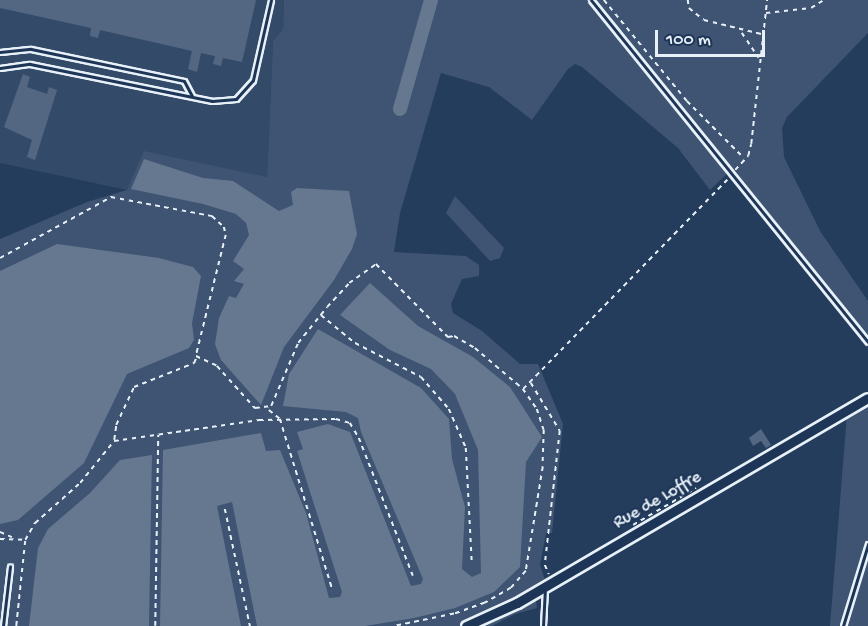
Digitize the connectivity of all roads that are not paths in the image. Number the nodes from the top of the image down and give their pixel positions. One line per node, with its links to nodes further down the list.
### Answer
1 (271, 0): 5 (lane)
2 (591, 0): 6 (lane)
3 (0, 52): 5 (lane)
4 (1, 69): 5 (lane)
5 (192, 97)
6 (868, 342)
7 (867, 398): 10 (main road, Rue de Loffre)
8 (868, 544): 14 (lane)
9 (10, 566): 11 (lane)
10 (545, 590): 12 (main road, Rue de Loffre); 13 (lane)
11 (3, 626)
12 (466, 626)
13 (543, 626)
14 (843, 626)

